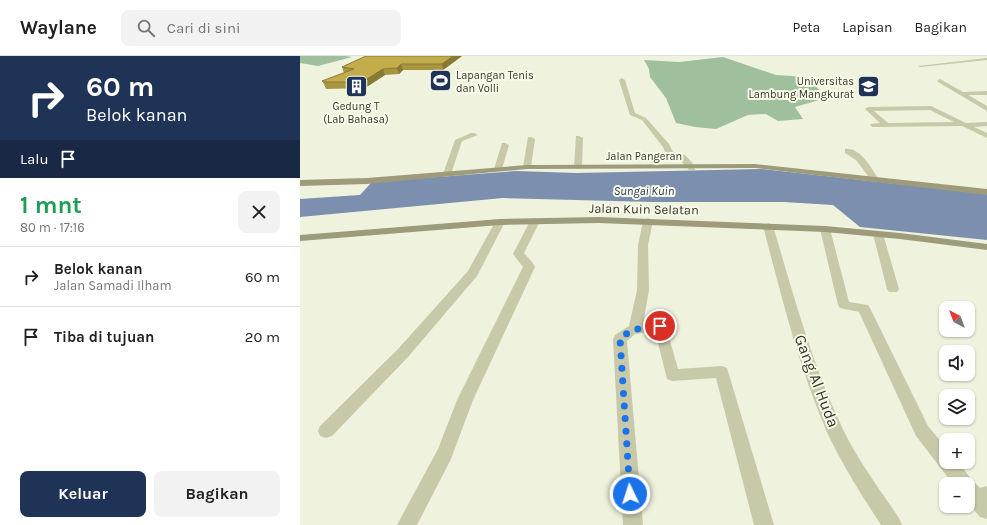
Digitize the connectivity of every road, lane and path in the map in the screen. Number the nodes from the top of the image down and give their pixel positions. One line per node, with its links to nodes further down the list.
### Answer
1 (937, 58): 3 (street)
2 (987, 59): 3 (street)
3 (954, 63): 4 (street)
4 (920, 66)
5 (622, 80): 24 (street)
6 (940, 81): 8 (street)
7 (987, 93): 8 (street)
8 (960, 94): 10 (street)
9 (896, 108): 11 (street); 12 (street); 15 (street)
10 (987, 109)
11 (919, 124): 12 (street); 15 (street)
12 (964, 124): 13 (street); 17 (street)
13 (987, 124)
14 (873, 125): 15 (street)
15 (886, 125)
16 (474, 135): 26 (street)
17 (987, 136)
18 (579, 138): 23 (street)
19 (531, 139): 22 (street)
20 (506, 145): 25 (street)
21 (848, 151): 27 (street)
22 (527, 167): 23 (street, Jalan Pangeran); 25 (street, Jalan Pangeran)
23 (578, 167): 24 (street, Jalan Pangeran)
24 (692, 168): 27 (street, Jalan Pangeran)
25 (498, 169): 26 (street, Jalan Pangeran)
26 (447, 174): 28 (street, Jalan Pangeran)
27 (874, 178): 29 (street, Jalan Pangeran)
28 (300, 183)
29 (987, 192)
30 (535, 221): 31 (street, Jalan Kuin Selatan); 32 (street, Jalan Kuin Selatan); 44 (street)
31 (648, 221): 33 (street, Jalan Kuin Selatan); 39 (street)
32 (500, 222): 36 (street, Jalan Kuin Selatan); 40 (street)
33 (768, 226): 34 (street, Jalan Kuin Selatan); 47 (street, Gang Al Huda)
34 (825, 229): 35 (street, Jalan Kuin Selatan); 41 (street)
35 (878, 234): 37 (street, Jalan Kuin Selatan); 38 (street)
36 (300, 238)
37 (987, 247)
38 (894, 289)
39 (635, 329): 45 (street); 46 (street)
40 (326, 431)
41 (939, 452)
42 (953, 469): 43 (street)
43 (976, 495)
44 (407, 525)
45 (632, 525)
46 (764, 525)
47 (892, 525)

